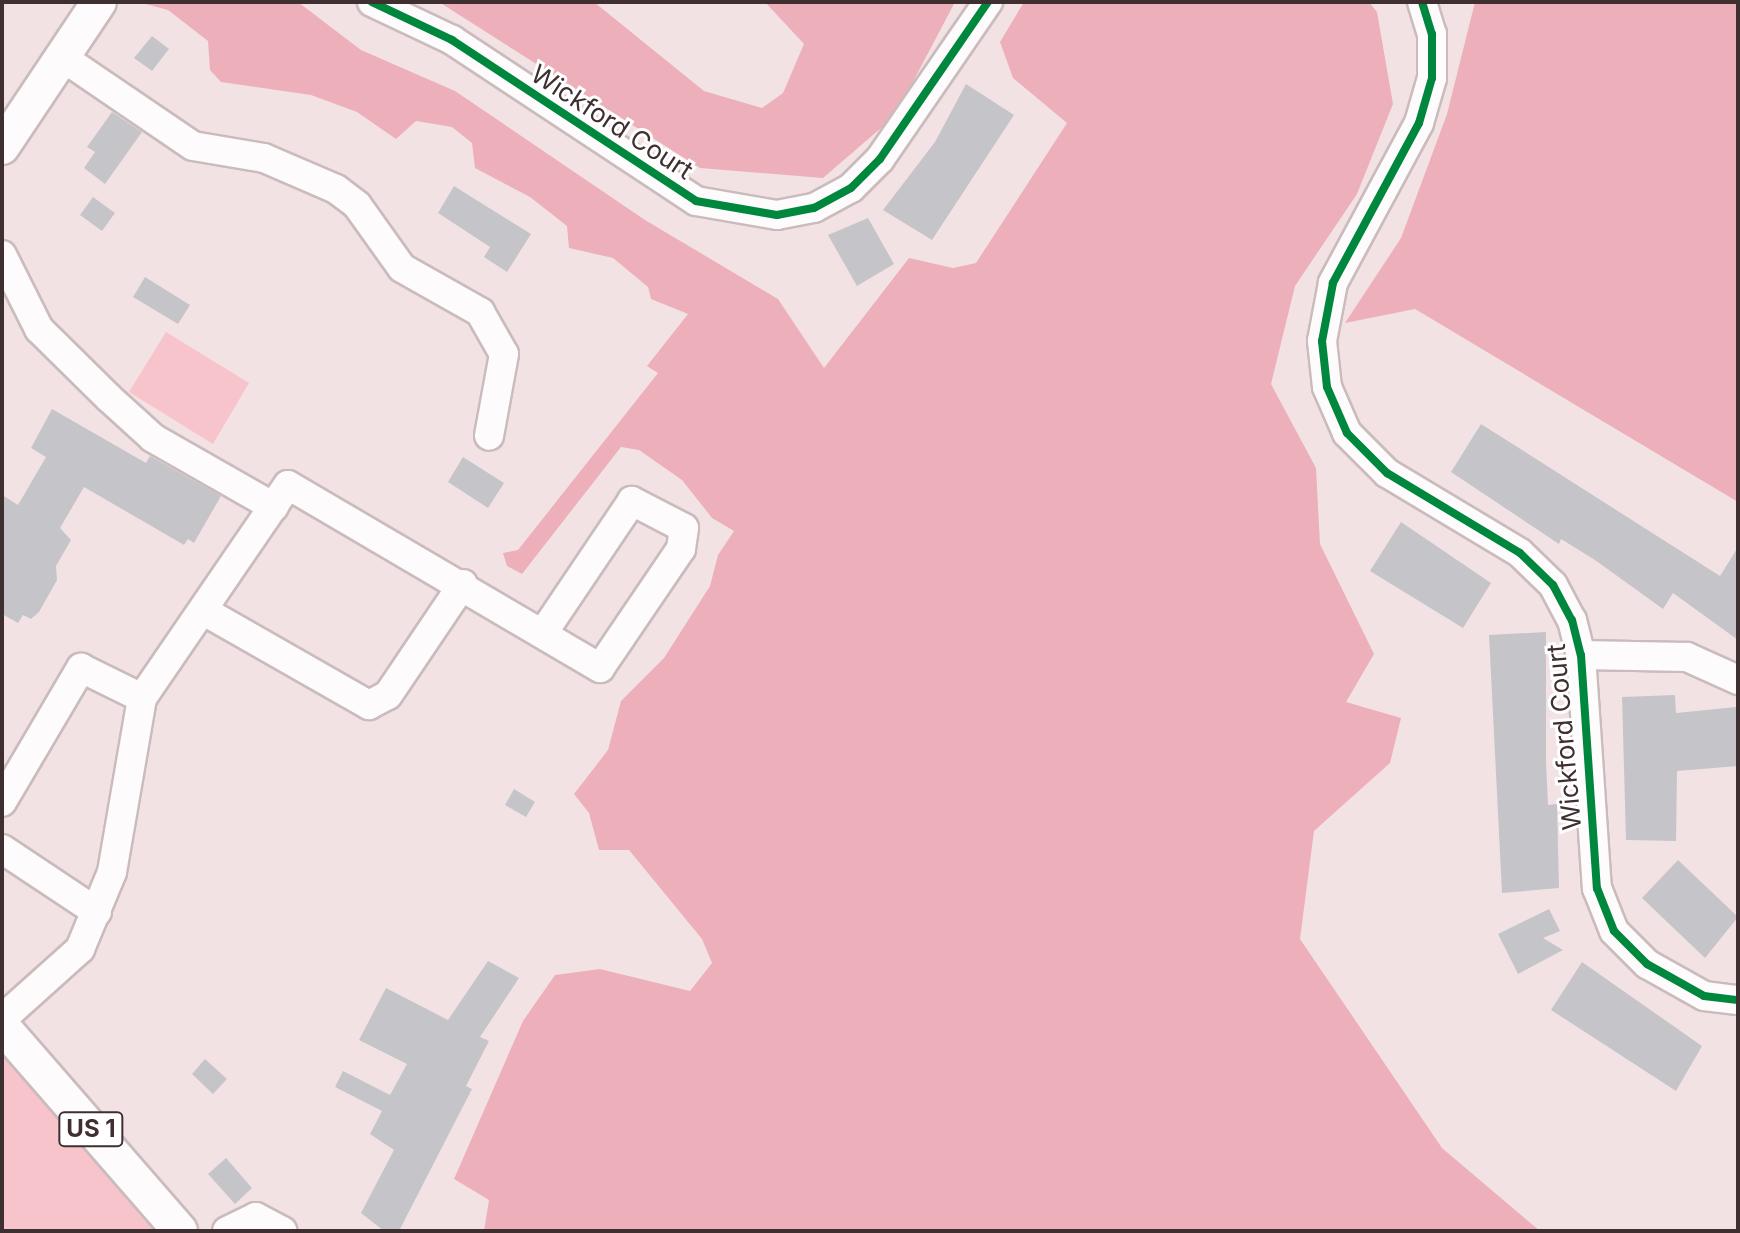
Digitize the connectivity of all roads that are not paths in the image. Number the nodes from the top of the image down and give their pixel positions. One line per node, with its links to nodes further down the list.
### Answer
1 (99, 2): 5 (main road)
2 (372, 2): 3 (street, Wickford Court)
3 (988, 2)
4 (1422, 2): 13 (street, Wickford Court)
5 (62, 57): 6 (main road); 8 (street)
6 (5, 132)
7 (2, 255): 9 (street)
8 (489, 436)
9 (274, 507): 10 (street); 11 (street)
10 (463, 584): 11 (street); 12 (street)
11 (204, 611): 15 (street)
12 (543, 633): 12 (street)
13 (1581, 655): 14 (street, Wickford Court); 19 (street, Wickford Court)
14 (1738, 680)
15 (142, 698): 16 (street); 18 (street)
16 (2, 802)
17 (2, 849): 18 (street)
18 (97, 912): 20 (street)
19 (1738, 1000)
20 (2, 1019)
21 (2, 1026): 22 (main road, US 1)
22 (180, 1231)
23 (227, 1231): 24 (street)
24 (282, 1231)

